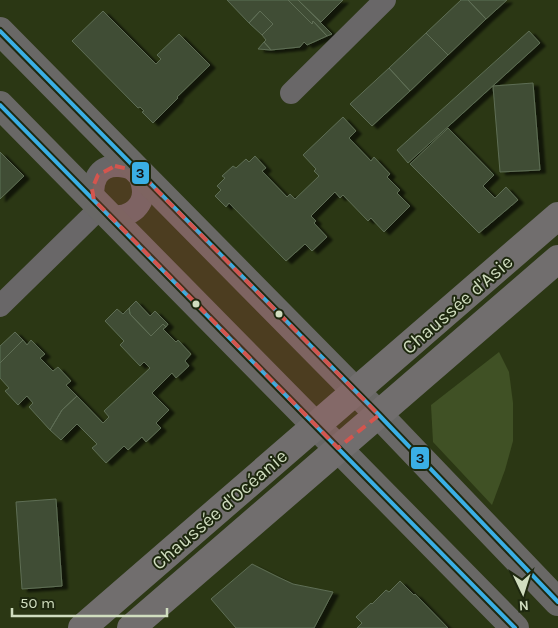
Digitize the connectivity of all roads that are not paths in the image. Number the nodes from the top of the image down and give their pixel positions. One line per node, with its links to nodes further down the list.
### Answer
1 (385, 0): 3 (street)
2 (0, 31): 5 (main road)
3 (291, 93)
4 (0, 105): 6 (main road)
5 (138, 172): 6 (street); 6 (street); 10 (main road)
6 (101, 207): 9 (street); 12 (main road)
7 (558, 216): 10 (main road, Chaussée d'Asie)
8 (558, 259): 11 (main road, Chaussée d'Asie)
9 (0, 306)
10 (355, 391): 11 (main road); 12 (main road, Chaussée d'Océanie)
11 (379, 415): 13 (main road, Chaussée d'Océanie); 14 (main road)
12 (316, 426): 13 (main road); 15 (main road, Chaussée d'Océanie)
13 (338, 448): 16 (main road, Chaussée d'Océanie); 17 (main road)
14 (558, 602)
15 (82, 628)
16 (131, 628)
17 (515, 628)

